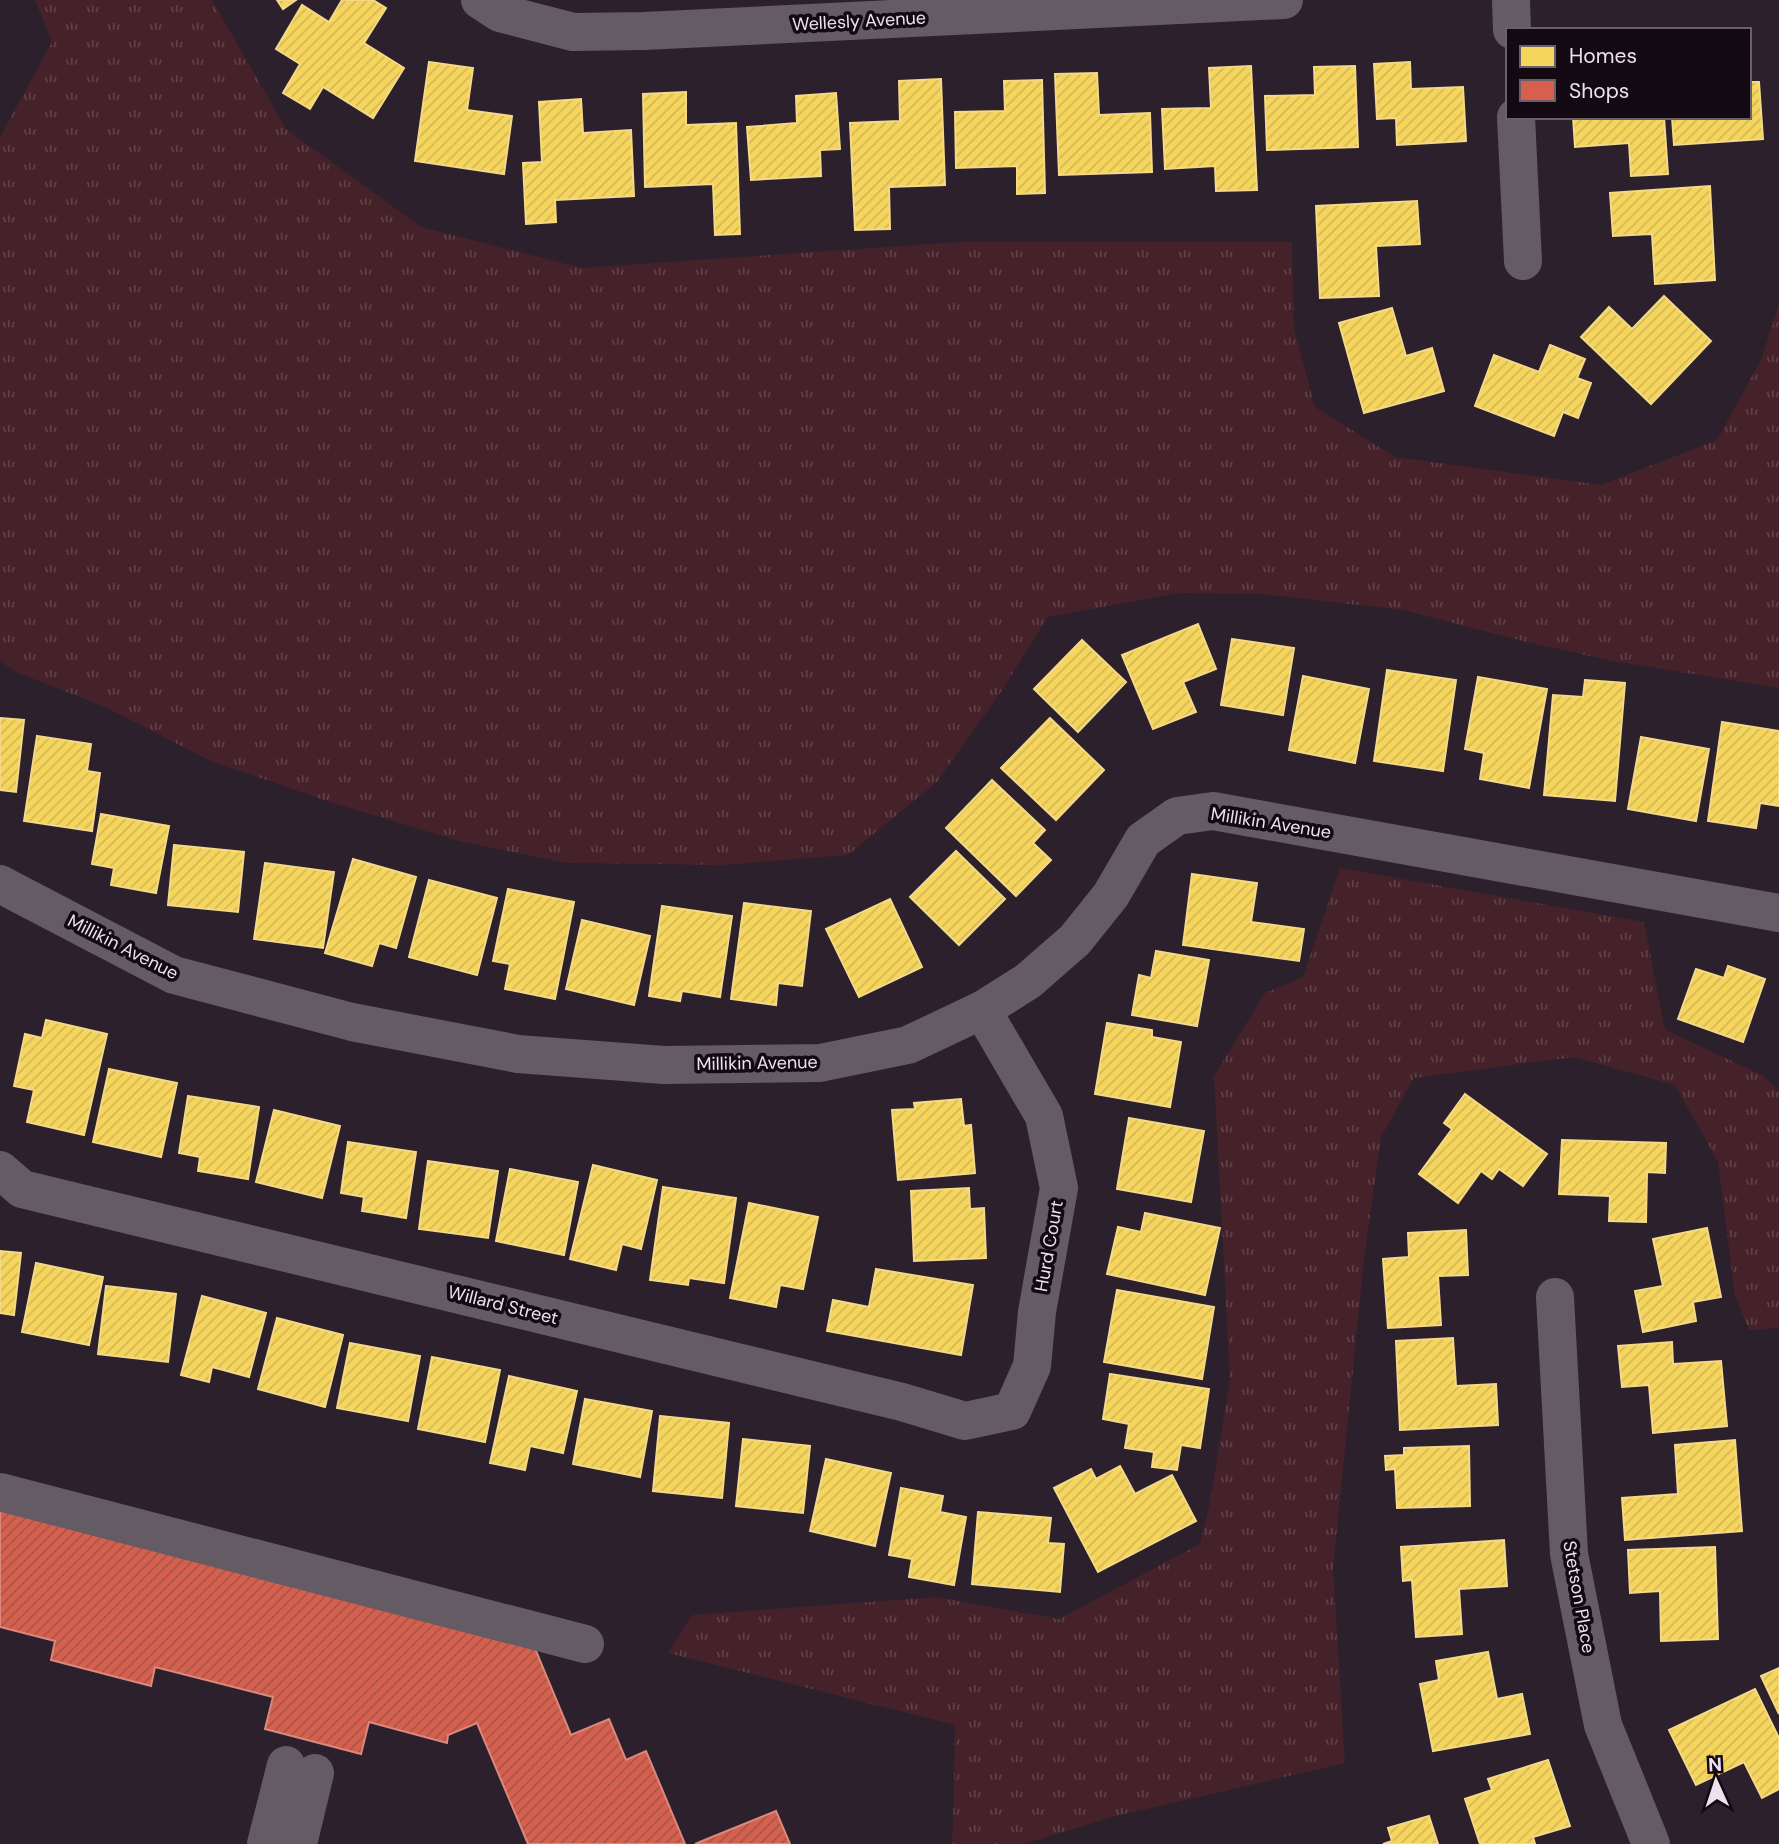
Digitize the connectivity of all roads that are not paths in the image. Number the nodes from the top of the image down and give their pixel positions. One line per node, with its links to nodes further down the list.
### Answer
1 (481, 0): 2 (street, Wellesly Avenue)
2 (1284, 0)
3 (1511, 0): 4 (street)
4 (1512, 28)
5 (1516, 119): 6 (street)
6 (1523, 261)
7 (0, 884): 9 (street, Millikin Avenue)
8 (1779, 913): 9 (street, Millikin Avenue)
9 (982, 1010): 12 (street, Hurd Court)
10 (0, 1170): 12 (street, Willard Street)
11 (1555, 1297): 17 (street, Stetson Place)
12 (1012, 1411)
13 (0, 1492): 14 (street)
14 (585, 1644)
15 (266, 1844): 16 (street)
16 (298, 1844)
17 (1651, 1844)

